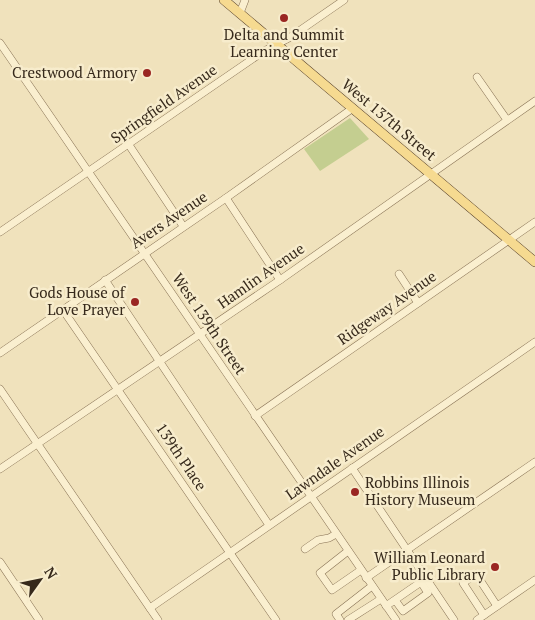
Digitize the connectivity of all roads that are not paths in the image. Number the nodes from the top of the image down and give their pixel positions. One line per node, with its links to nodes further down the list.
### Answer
1 (224, 0): 4 (main road, West 137th Street)
2 (245, 0): 4 (street)
3 (344, 0): 5 (street, Springfield Avenue)
4 (240, 13): 5 (main road, West 137th Street)
5 (277, 44): 9 (main road, West 137th Street); 11 (street, Springfield Avenue)
6 (2, 48): 12 (street, West 139th Street)
7 (477, 77): 10 (street)
8 (535, 101): 10 (street, Hamlin Avenue)
9 (353, 108): 13 (main road, West 137th Street); 14 (street, Avers Avenue)
10 (507, 120): 13 (street, Hamlin Avenue)
11 (129, 145): 12 (street, Springfield Avenue); 16 (street)
12 (88, 172): 17 (street, Springfield Avenue); 19 (street, West 139th Street)
13 (432, 174): 18 (main road, West 137th Street); 23 (street, Hamlin Avenue)
14 (226, 198): 16 (street, Avers Avenue); 23 (street)
15 (535, 222): 18 (street, Ridgeway Avenue)
16 (183, 226): 19 (street, Avers Avenue)
17 (0, 232)
18 (509, 240): 20 (main road, West 137th Street); 24 (street, Ridgeway Avenue)
19 (144, 253): 22 (street, Avers Avenue); 26 (street, West 139th Street)
20 (535, 262)
21 (399, 274): 24 (street)
22 (105, 280): 25 (street, Avers Avenue); 29 (street)
23 (280, 280): 26 (street, Hamlin Avenue)
24 (418, 303): 32 (street, Ridgeway Avenue)
25 (63, 310): 28 (street, Avers Avenue); 31 (street, 139th Place)
26 (200, 335): 29 (street, Hamlin Avenue); 32 (street, West 139th Street)
27 (535, 342): 35 (street, Lawndale Avenue)
28 (0, 353)
29 (160, 362): 31 (street, Hamlin Avenue); 38 (street)
30 (0, 389): 33 (street)
31 (119, 389): 33 (street, Hamlin Avenue); 43 (street, 139th Place)
32 (255, 416): 37 (street, West 139th Street)
33 (37, 444): 36 (street, Hamlin Avenue); 53 (street)
34 (535, 462): 41 (street)
35 (352, 468): 37 (street, Lawndale Avenue); 41 (street)
36 (0, 469)
37 (311, 497): 38 (street, Lawndale Avenue); 39 (street, West 139th Street)
38 (269, 525): 43 (street, Lawndale Avenue)
39 (336, 534): 40 (street); 42 (street, West 139th Street)
40 (305, 549)
41 (407, 550): 46 (street); 61 (street)
42 (348, 551): 45 (street, West 139th Street); 45 (street)
43 (230, 552): 53 (street, Lawndale Avenue); 58 (street, 139th Place)
44 (0, 562): 56 (street)
45 (361, 570): 46 (street, West 139th Street)
46 (366, 578): 48 (street, West 139th Street)
47 (535, 580): 52 (street)
48 (372, 586): 49 (street, West 139th Street); 59 (street)
49 (381, 599): 51 (street, West 139th Street); 60 (street)
50 (395, 600): 50 (street); 51 (street)
51 (386, 606): 55 (street, West 139th Street)
52 (497, 606): 54 (street); 54 (street)
53 (150, 608): 57 (street)
54 (484, 615): 62 (street)
55 (394, 619)
56 (39, 620)
57 (158, 620)
58 (276, 620)
59 (340, 620)
60 (348, 620)
61 (454, 620)
62 (477, 620)

